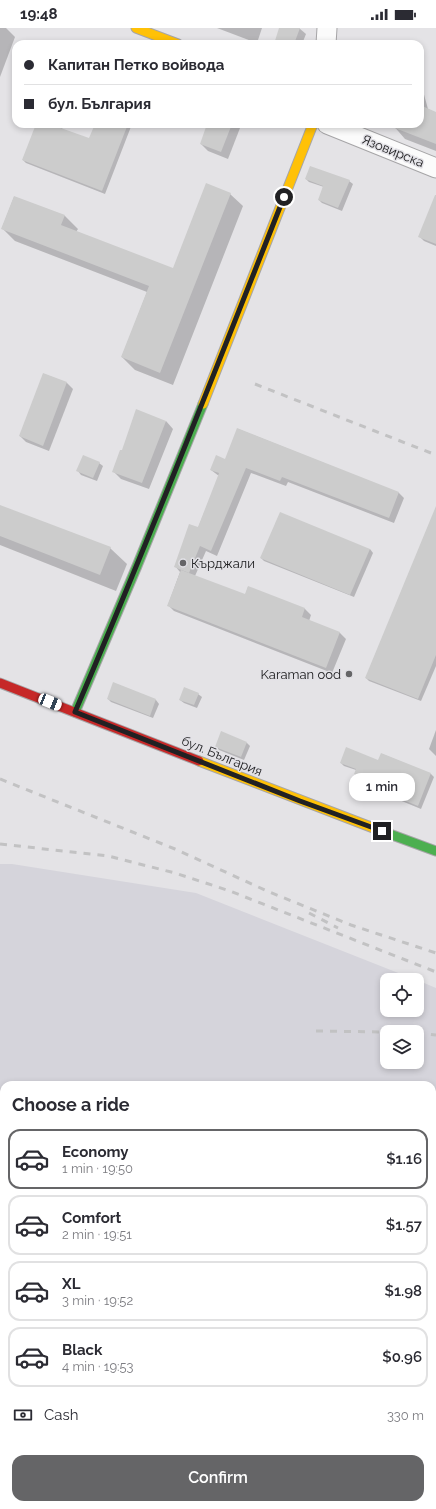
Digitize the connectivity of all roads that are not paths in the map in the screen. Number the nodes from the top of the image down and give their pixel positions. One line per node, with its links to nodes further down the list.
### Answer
1 (136, 28): 3 (street)
2 (327, 28): 4 (street)
3 (168, 40)
4 (326, 40)
5 (311, 128): 9 (street)
6 (337, 128): 7 (street, Язовирска)
7 (436, 168)
8 (0, 682): 9 (street, бул. България)
9 (75, 712): 10 (street, бул. България)
10 (436, 851)

